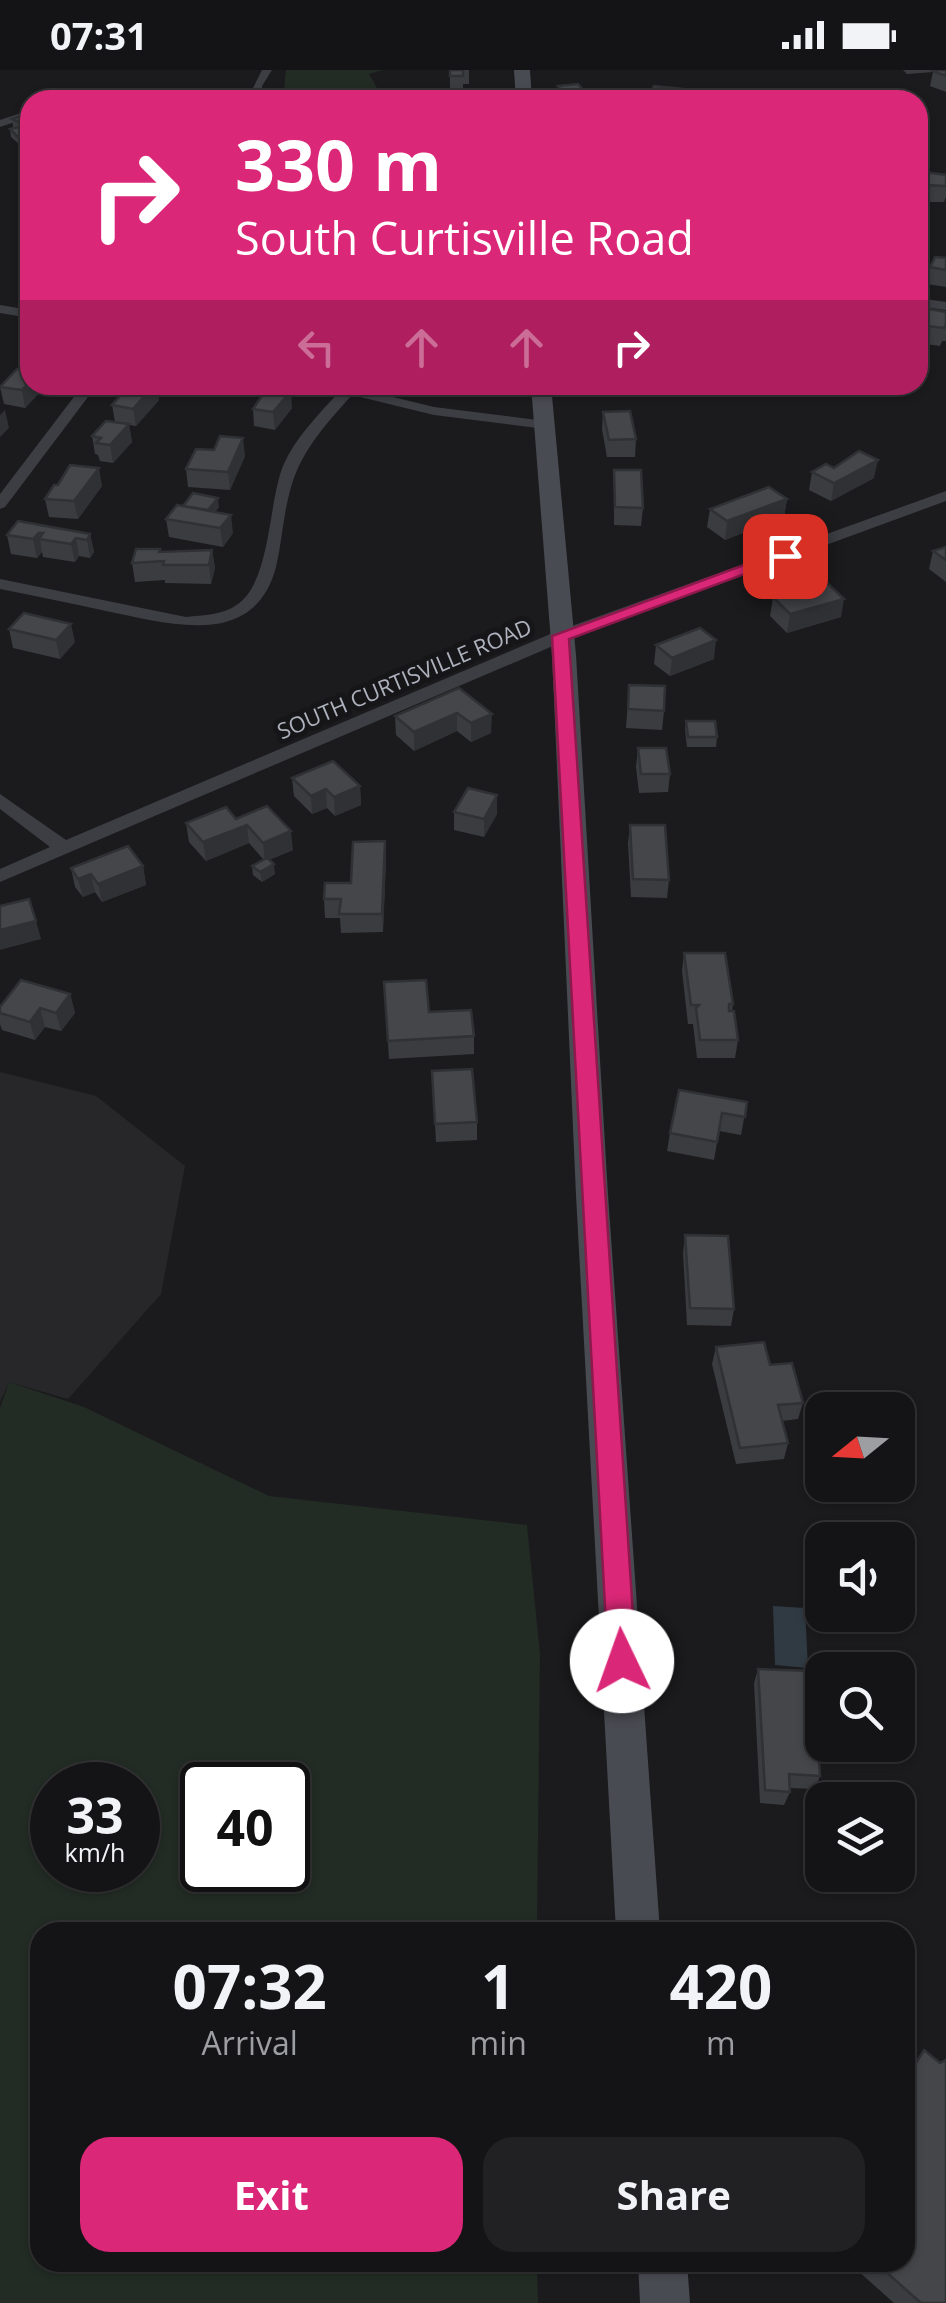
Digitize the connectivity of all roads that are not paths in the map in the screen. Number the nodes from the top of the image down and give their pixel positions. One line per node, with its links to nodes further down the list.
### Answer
1 (82, 395): 7 (street)
2 (344, 395): 8 (street)
3 (361, 395): 5 (street)
4 (543, 395): 5 (street)
5 (545, 425): 9 (street)
6 (946, 496): 9 (street, SOUTH CURTISVILLE ROAD)
7 (0, 504)
8 (0, 584)
9 (561, 636): 11 (street, SOUTH CURTISVILLE ROAD); 13 (street)
10 (0, 800): 11 (street)
11 (65, 849): 12 (street, SOUTH CURTISVILLE ROAD)
12 (0, 876)
13 (637, 1922)
14 (663, 2272): 15 (street)
15 (665, 2303)

